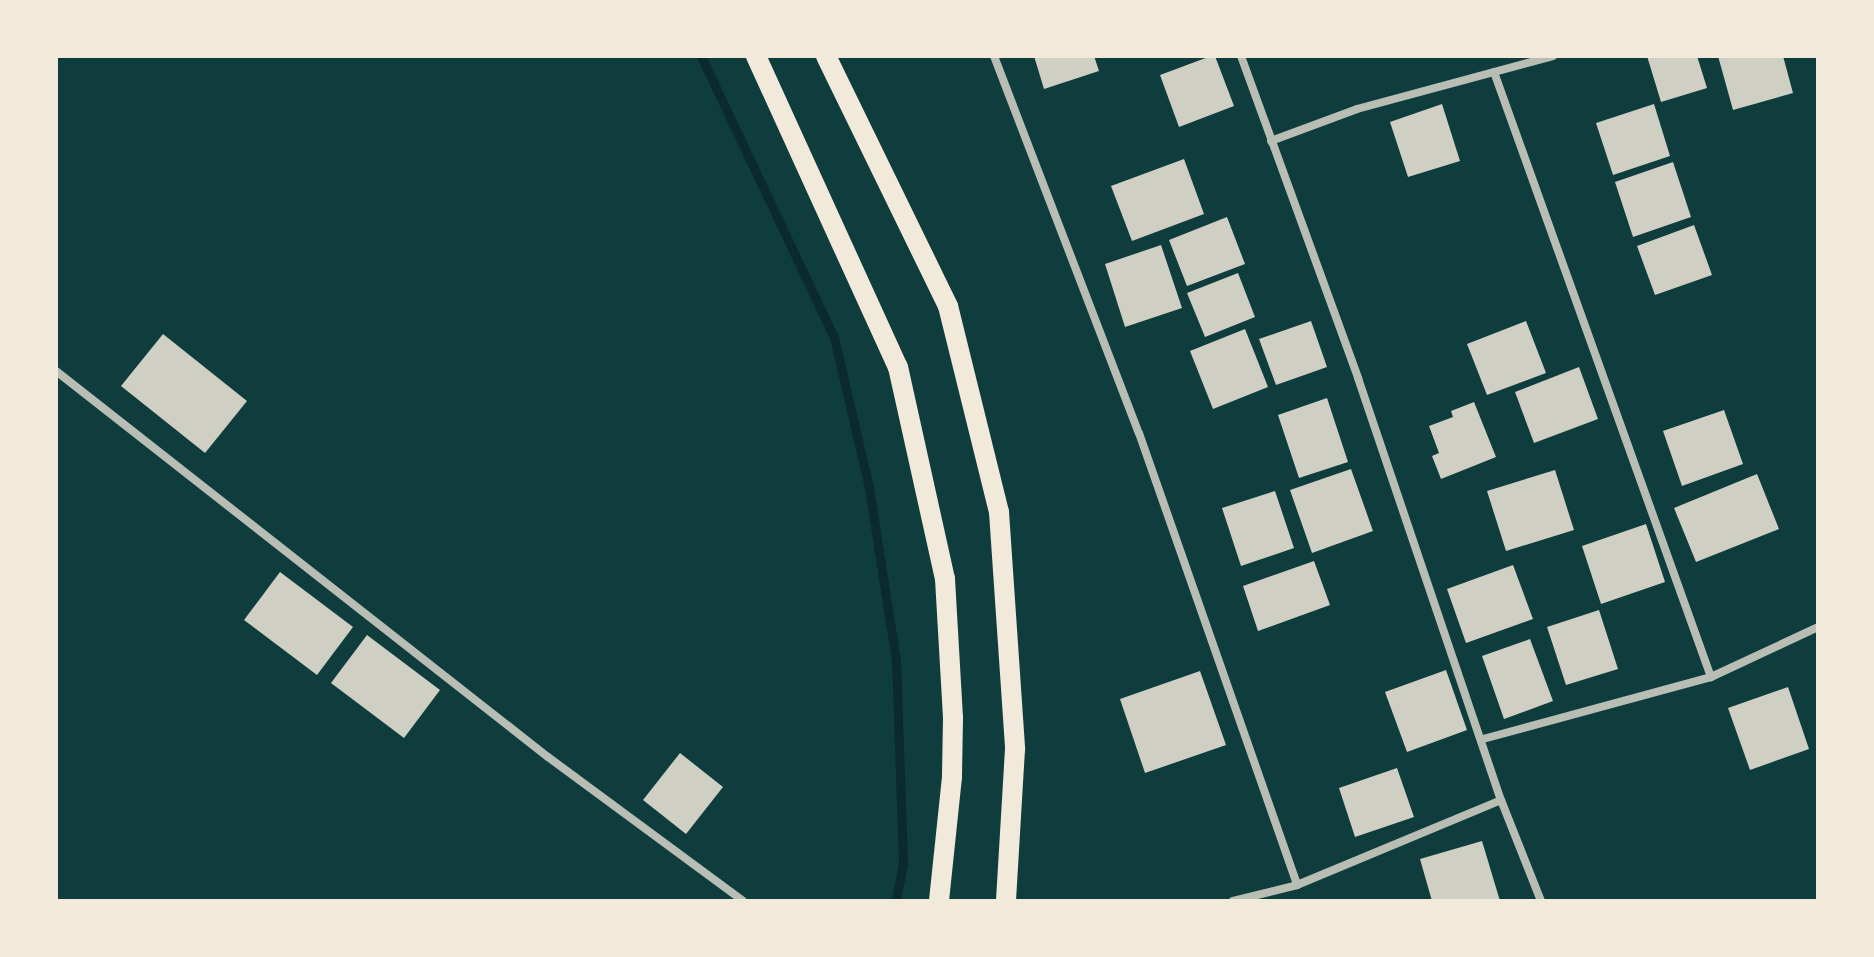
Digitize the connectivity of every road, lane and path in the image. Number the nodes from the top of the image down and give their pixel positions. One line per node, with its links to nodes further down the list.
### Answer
1 (756, 56): 15 (highway)
2 (994, 56): 13 (street)
3 (1241, 56): 7 (street)
4 (1553, 56): 6 (street)
5 (832, 58): 16 (highway)
6 (1494, 72): 7 (street); 10 (street)
7 (1271, 141): 11 (street)
8 (56, 371): 14 (street)
9 (1818, 627): 10 (street)
10 (1711, 677): 11 (street)
11 (1483, 739): 12 (street)
12 (1501, 800): 13 (street); 18 (street)
13 (1297, 885): 17 (street)
14 (743, 901)
15 (939, 901)
16 (1006, 901)
17 (1233, 901)
18 (1541, 901)

